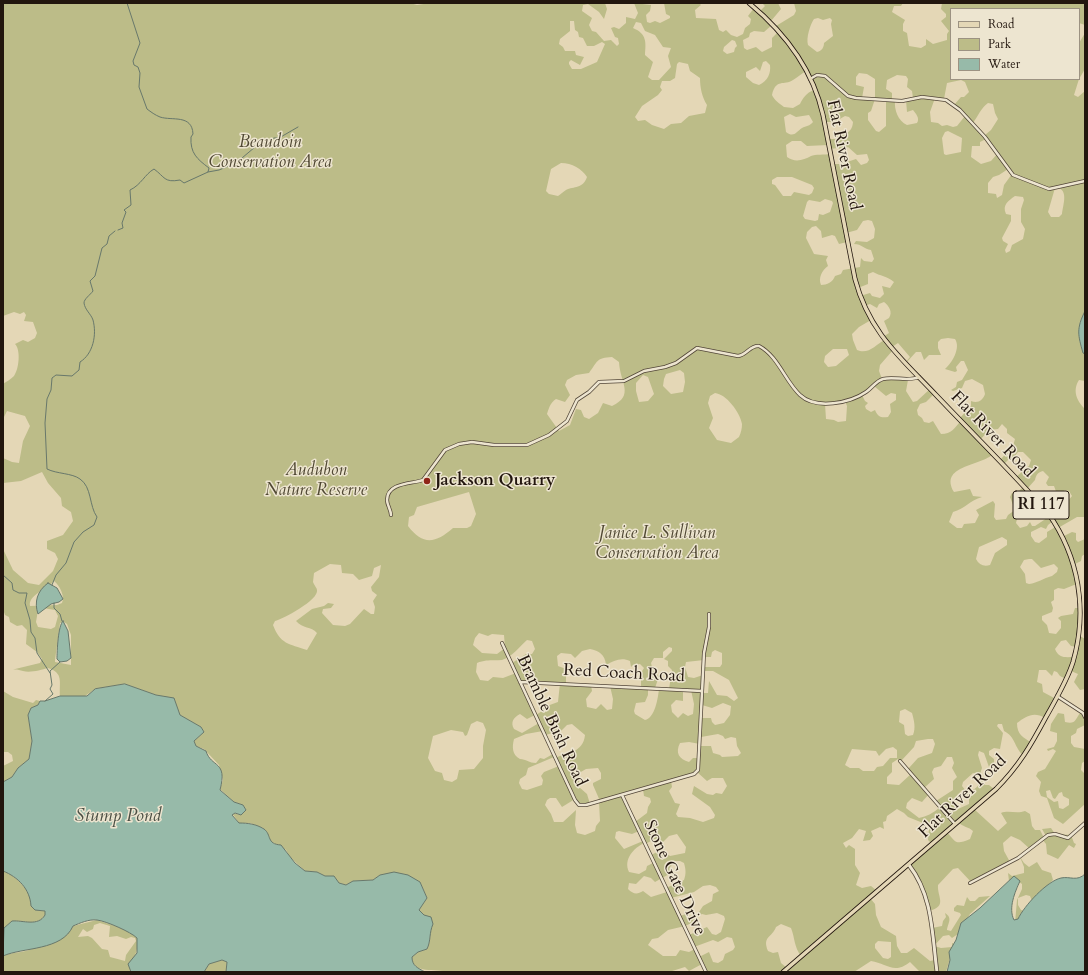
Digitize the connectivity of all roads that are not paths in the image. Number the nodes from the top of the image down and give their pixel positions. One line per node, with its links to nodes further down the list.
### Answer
1 (749, 3): 2 (main road, Flat River Road / RI 117)
2 (810, 79): 3 (street); 4 (main road, Flat River Road / RI 117)
3 (1085, 181)
4 (919, 377): 5 (street); 7 (main road, Flat River Road / RI 117)
5 (391, 515)
6 (709, 614): 10 (street, Bramble Bush Road)
7 (1083, 625): 11 (main road, Flat River Road / RI 117)
8 (502, 643): 9 (street, Bramble Bush Road)
9 (520, 682): 10 (street, Red Coach Road); 14 (street, Bramble Bush Road)
10 (702, 691): 14 (street, Bramble Bush Road)
11 (1057, 696): 12 (street); 16 (main road, Flat River Road / RI 117)
12 (1085, 717)
13 (900, 760): 16 (street)
14 (622, 795): 19 (street, Stone Gate Drive)
15 (1085, 823): 18 (street)
16 (955, 824): 17 (main road, Flat River Road / RI 117)
17 (908, 865): 20 (main road, Flat River Road / RI 117); 21 (street)
18 (970, 883)
19 (706, 972)
20 (782, 972)
21 (937, 972)

